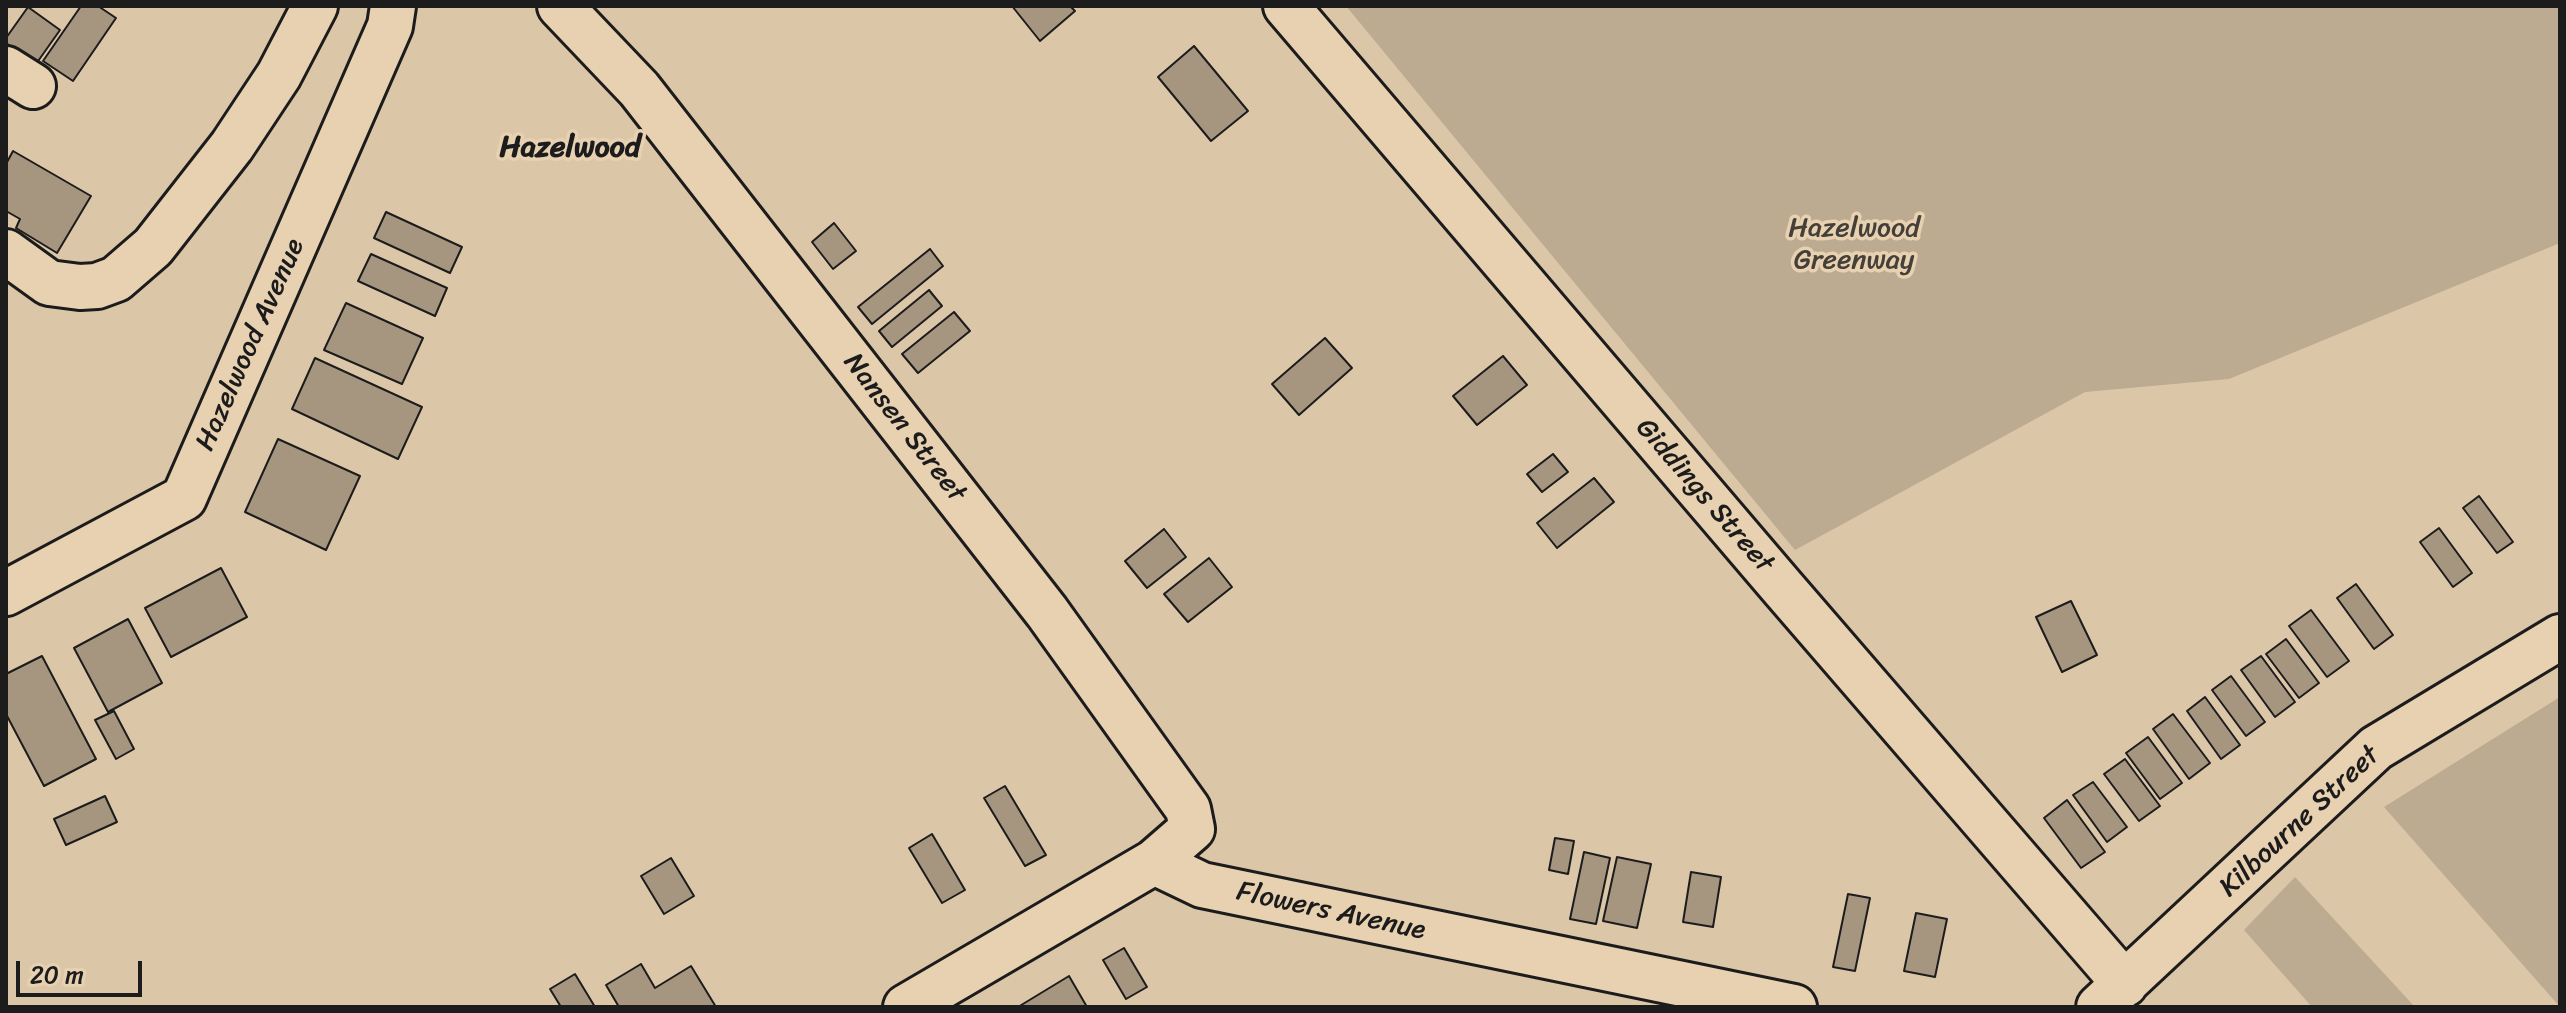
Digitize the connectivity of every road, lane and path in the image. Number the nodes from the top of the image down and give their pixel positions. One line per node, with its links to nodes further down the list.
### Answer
1 (315, 6): 5 (street)
2 (393, 6): 6 (street, Hazelwood Avenue)
3 (560, 6): 8 (street, Nansen Street)
4 (1286, 6): 9 (street, Giddings Street)
5 (6, 252)
6 (6, 593)
7 (2560, 637): 9 (street, Kilbourne Street)
8 (1154, 862): 10 (street); 11 (street, Flowers Avenue)
9 (2112, 996)
10 (906, 1007)
11 (1794, 1007)

